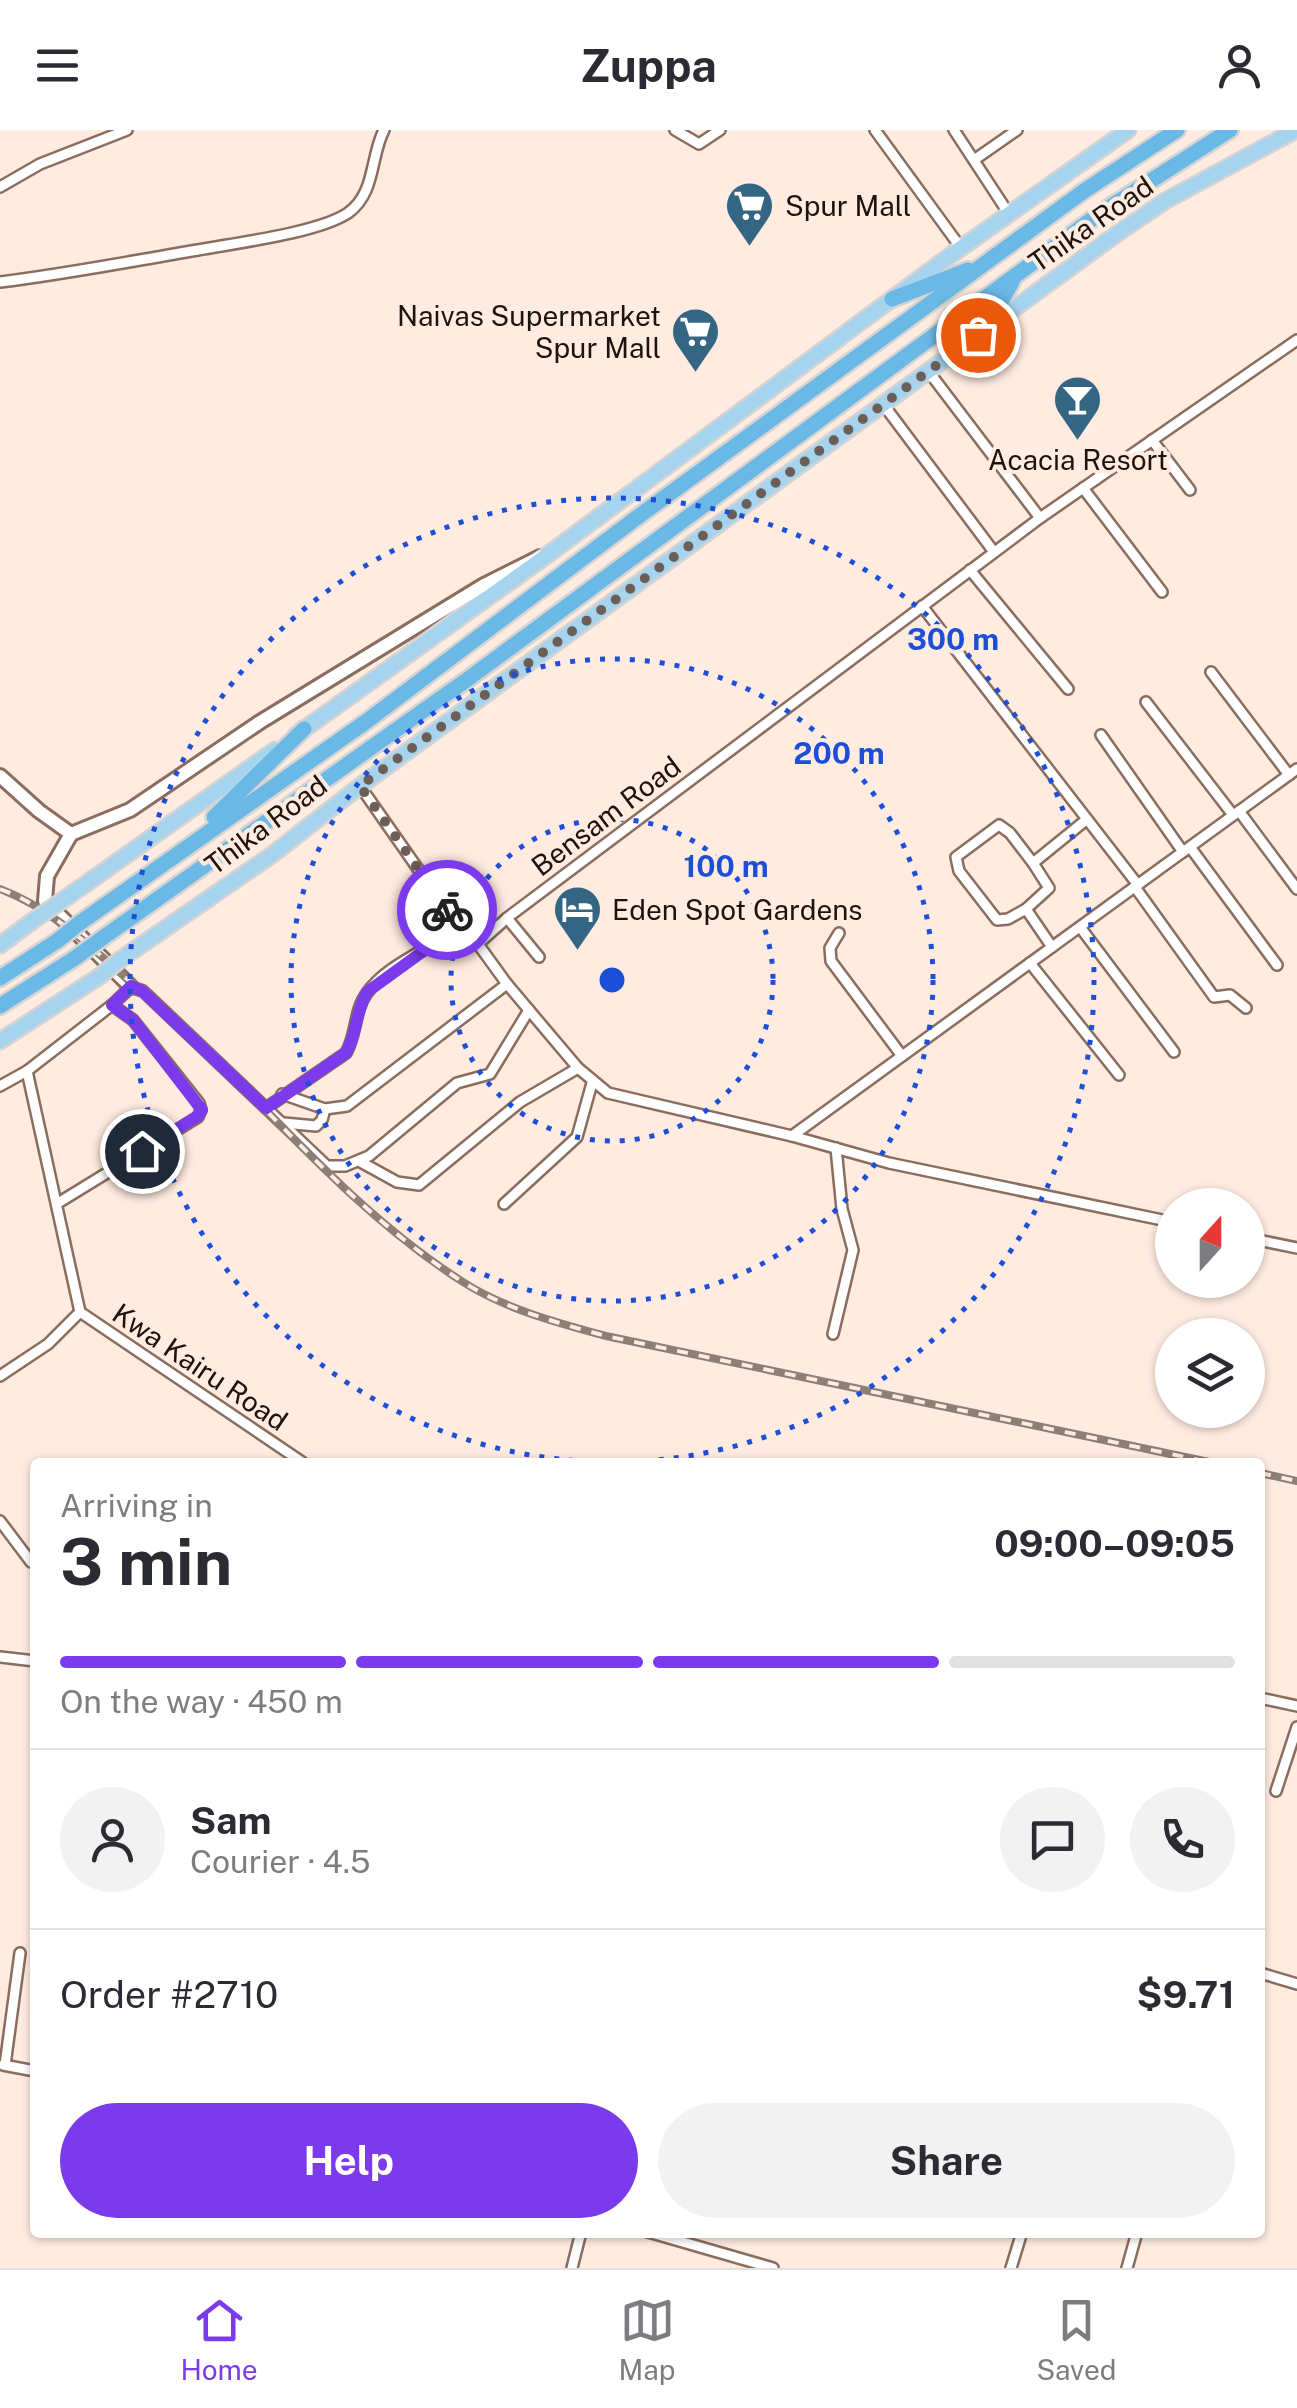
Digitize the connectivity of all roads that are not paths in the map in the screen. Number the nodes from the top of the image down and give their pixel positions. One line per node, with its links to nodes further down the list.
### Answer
1 (127, 130): 13 (street)
2 (384, 130): 18 (street)
3 (675, 130): 4 (street)
4 (720, 130)
5 (875, 130): 15 (street)
6 (954, 130): 12 (street)
7 (1017, 130): 12 (street)
8 (1128, 130): 14 (main road, Thika Road)
9 (1176, 130): 16 (highway, Thika Road)
10 (1230, 130): 17 (highway, Thika Road)
11 (1296, 130): 20 (main road, Thika Road)
12 (974, 160): 14 (street)
13 (0, 187)
14 (1010, 214): 15 (main road, Thika Road)
15 (961, 248): 19 (main road, Thika Road)
16 (988, 262): 19 (highway); 45 (highway, Thika Road)
17 (1016, 274): 20 (highway); 64 (highway, Thika Road, bridge)
18 (0, 282)
19 (892, 299): 29 (main road, Thika Road)
20 (986, 330): 22 (main road, Thika Road)
21 (1297, 340): 24 (street, Bensam Road)
22 (929, 372): 23 (main road, Thika Road); 27 (street)
23 (883, 404): 28 (street); 40 (main road, Thika Road)
24 (1152, 440): 25 (street, Bensam Road); 26 (street)
25 (1083, 488): 27 (street, Bensam Road); 31 (street)
26 (1190, 490)
27 (1040, 518): 28 (street, Bensam Road)
28 (994, 552): 30 (street, Bensam Road)
29 (546, 556): 36 (main road, Thika Road); 43 (street)
30 (970, 570): 32 (street, Bensam Road); 34 (street)
31 (1162, 592)
32 (922, 606): 42 (street); 50 (street, Bensam Road)
33 (1211, 672): 38 (street)
34 (1068, 688)
35 (1146, 702): 41 (street)
36 (304, 729): 45 (highway); 55 (main road, Thika Road, bridge)
37 (1101, 736): 44 (street)
38 (1293, 772): 41 (street)
39 (0, 776): 43 (street)
40 (360, 786): 51 (street); 67 (main road, Thika Road, bridge)
41 (1236, 813): 44 (street); 48 (street)
42 (1086, 820): 46 (street); 47 (street)
43 (72, 834): 62 (street)
44 (1186, 849): 47 (street); 59 (street)
45 (178, 851): 60 (highway, Thika Road, bridge)
46 (1033, 863): 49 (street); 49 (street)
47 (1136, 886): 52 (street); 65 (street)
48 (1297, 889)
49 (1026, 909): 56 (street)
50 (507, 918): 54 (street, Bensam Road); 57 (street)
51 (458, 926): 54 (street); 75 (street)
52 (1080, 927): 56 (street); 68 (street)
53 (839, 933): 69 (street)
54 (478, 944): 61 (street)
55 (0, 945)
56 (1052, 946): 58 (street)
57 (539, 958)
58 (1030, 962): 69 (street); 72 (street)
59 (1276, 966)
60 (0, 978)
61 (507, 984): 66 (street); 77 (street)
62 (131, 986): 63 (street); 76 (street)
63 (112, 1005): 71 (street); 82 (street)
64 (0, 1006)
65 (1246, 1008)
66 (529, 1010): 70 (street); 81 (street)
67 (0, 1041)
68 (1174, 1052)
69 (902, 1056): 79 (street)
70 (578, 1068): 73 (street); 81 (street)
71 (27, 1071): 74 (street); 82 (street, Kwa Kairu Road)
72 (1119, 1076)
73 (592, 1082): 79 (street); 83 (street)
74 (0, 1086)
75 (282, 1094): 76 (street); 77 (street)
76 (266, 1108): 78 (street)
77 (325, 1109): 78 (street)
78 (281, 1122): 81 (street)
79 (792, 1136): 80 (street)
80 (836, 1148): 84 (street); 88 (street)
81 (359, 1161)
82 (58, 1202): 87 (street, Kwa Kairu Road)
83 (504, 1204)
84 (1155, 1218)
85 (1265, 1241): 86 (street)
86 (1297, 1248)
87 (80, 1312): 89 (street); 90 (street, Kwa Kairu Road)
88 (833, 1334)
89 (0, 1376)
90 (296, 1458)
91 (0, 1521): 92 (street)
92 (30, 1561)
93 (0, 1657): 94 (street)
94 (30, 1661)
95 (1265, 1699): 96 (street)
96 (1297, 1706)
97 (1297, 1727): 98 (street)
98 (1276, 1791)
99 (20, 1954): 102 (street)
100 (1265, 1974): 101 (street)
101 (1297, 1984)
102 (3, 2065): 103 (street)
103 (30, 2070)
104 (580, 2238): 108 (street)
105 (669, 2238): 109 (street)
106 (1020, 2238): 110 (street)
107 (1134, 2238): 111 (street)
108 (572, 2268)
109 (773, 2268)
110 (1011, 2268)
111 (1126, 2268)

